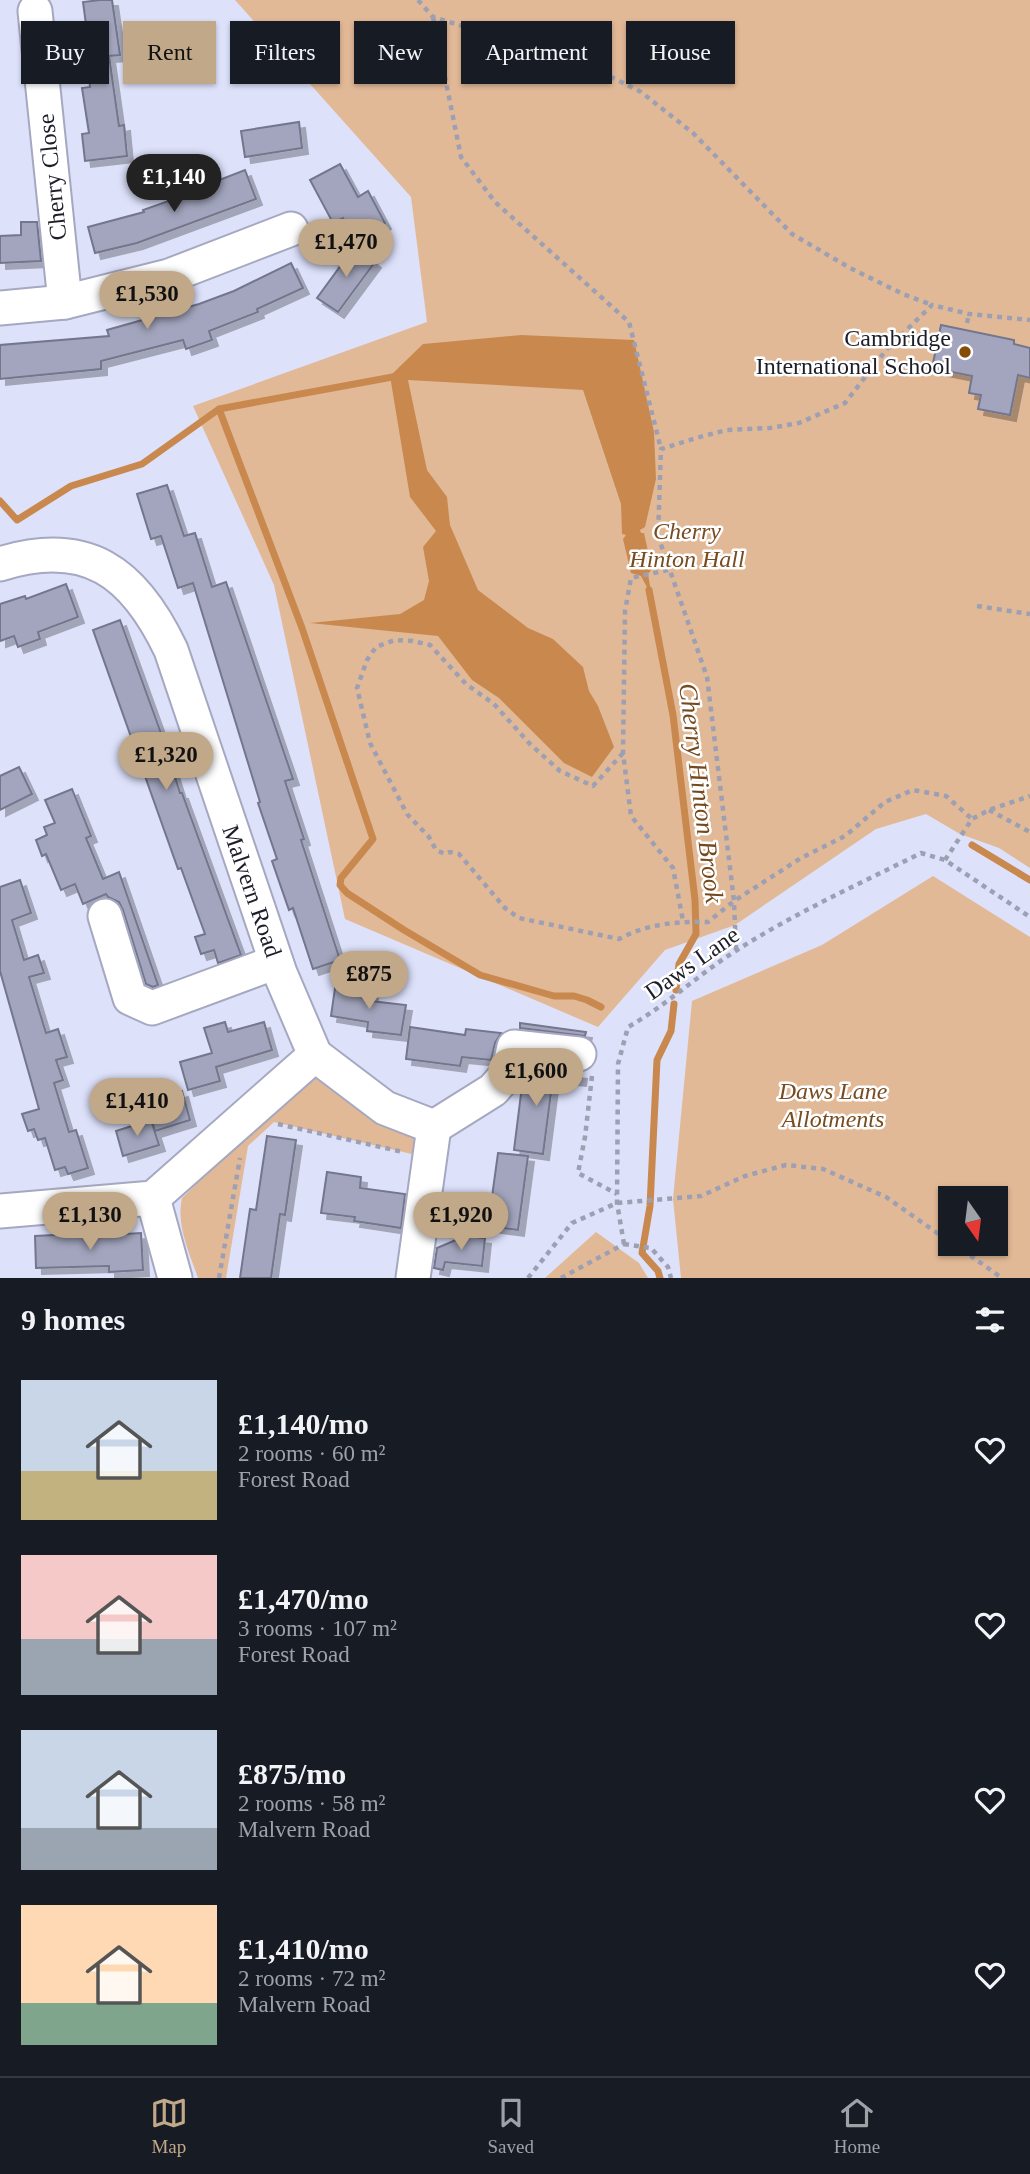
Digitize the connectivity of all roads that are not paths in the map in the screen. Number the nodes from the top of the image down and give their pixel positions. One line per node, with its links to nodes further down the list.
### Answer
1 (35, 11): 3 (street, Cherry Close)
2 (291, 229): 3 (street)
3 (65, 302): 4 (street)
4 (0, 308)
5 (0, 564): 7 (street, Malvern Road)
6 (105, 916): 7 (street)
7 (276, 962): 9 (street, Malvern Road)
8 (579, 1054): 10 (street)
9 (316, 1055): 10 (street, Malvern Road); 11 (street)
10 (432, 1143): 14 (street)
11 (153, 1198): 12 (street); 13 (street)
12 (0, 1211)
13 (175, 1278)
14 (413, 1278)

